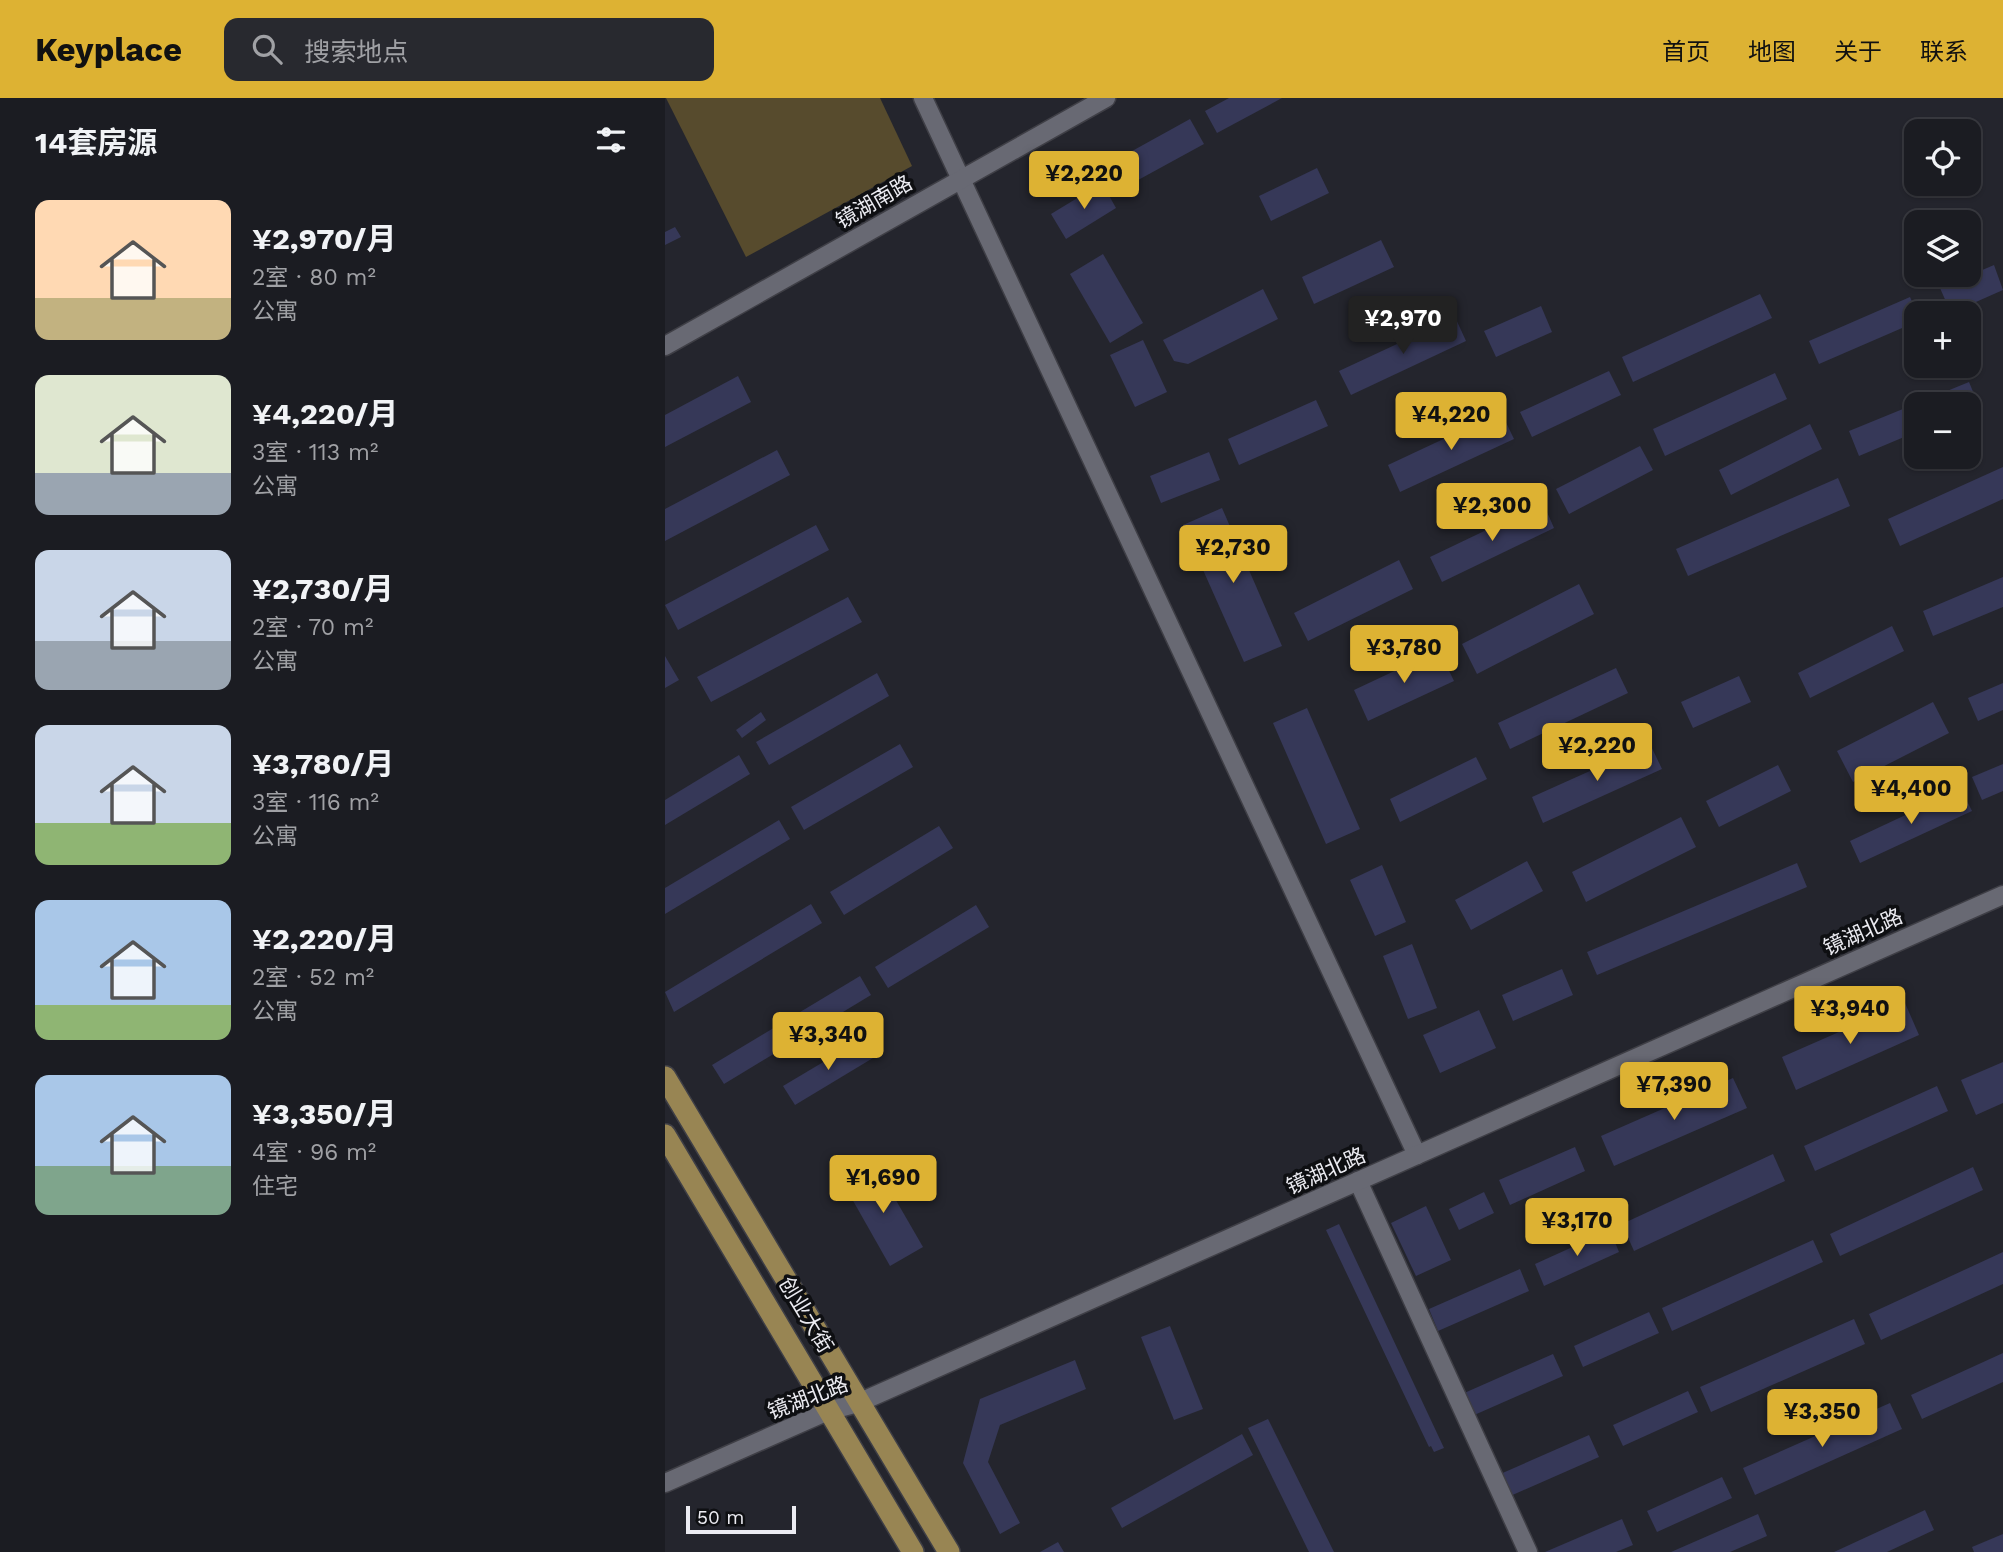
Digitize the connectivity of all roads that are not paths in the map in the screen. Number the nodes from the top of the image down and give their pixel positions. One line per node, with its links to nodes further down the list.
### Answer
1 (923, 98): 3 (street)
2 (1106, 98): 3 (street, 镜湖南路)
3 (961, 178): 4 (street, 镜湖南路); 8 (street)
4 (665, 346)
5 (2003, 895): 8 (street, 镜湖北路)
6 (665, 1077): 10 (main road, 创业大街)
7 (665, 1135): 11 (main road, 创业大街)
8 (1417, 1155): 9 (street, 镜湖北路)
9 (1357, 1181): 10 (street, 镜湖北路); 15 (street)
10 (858, 1403): 11 (street, 镜湖北路); 14 (main road, 创业大街)
11 (828, 1411): 12 (street, 镜湖北路); 13 (main road, 创业大街)
12 (665, 1483)
13 (913, 1552)
14 (949, 1552)
15 (1528, 1552)

